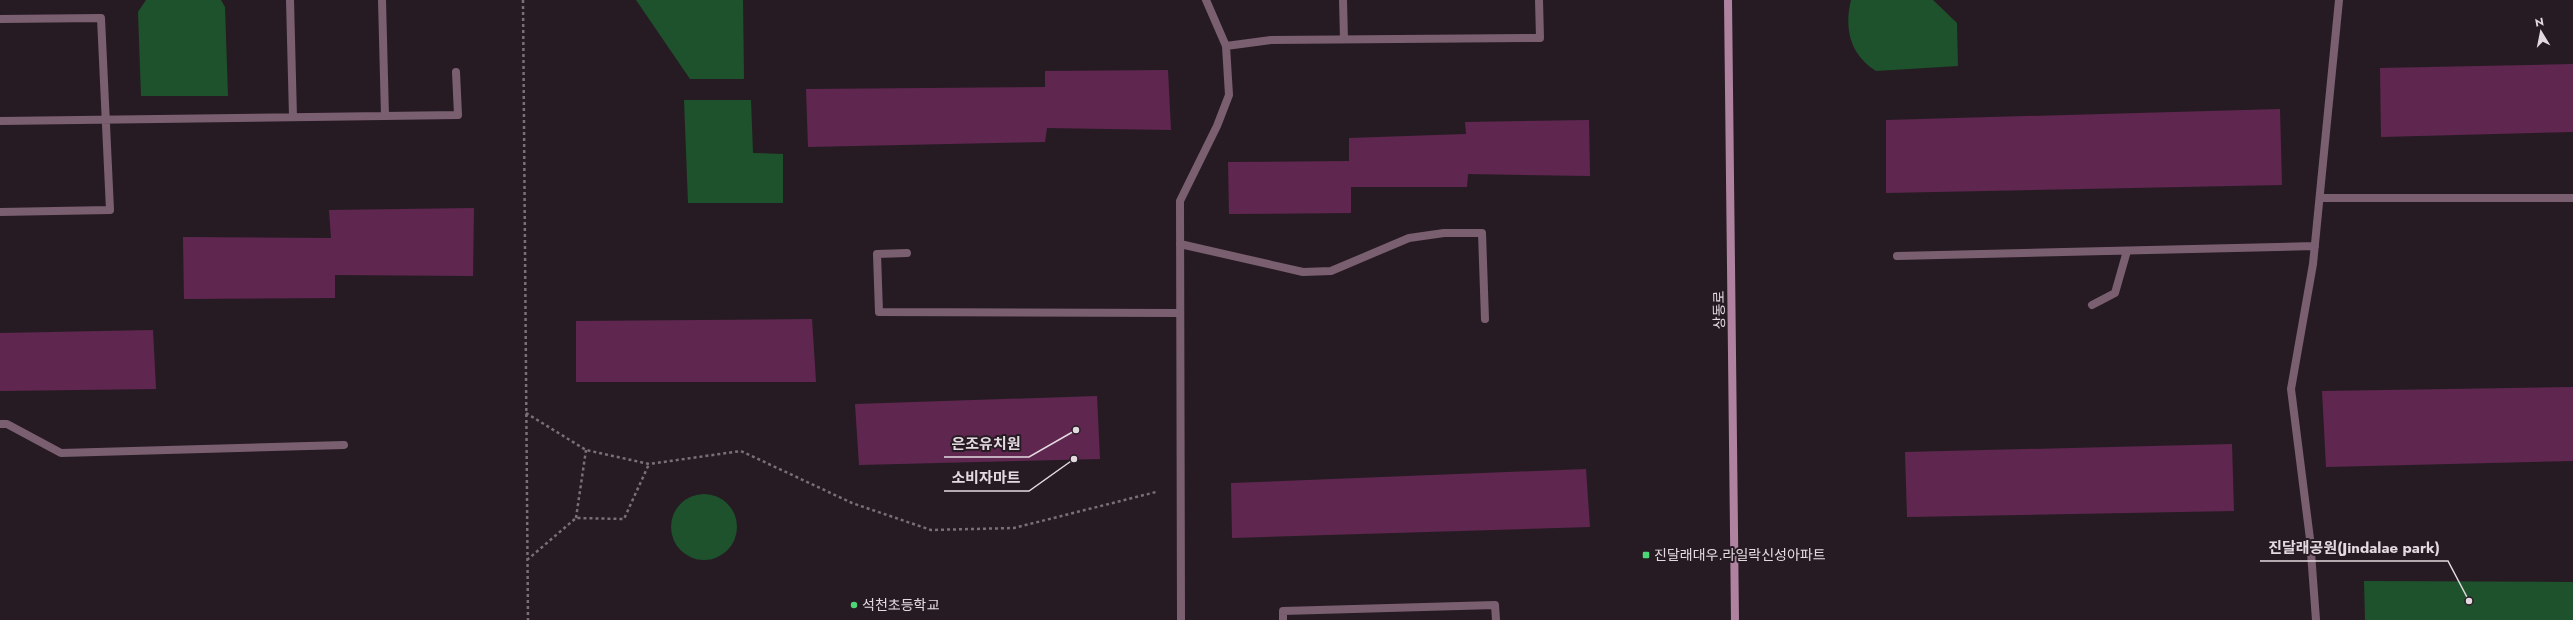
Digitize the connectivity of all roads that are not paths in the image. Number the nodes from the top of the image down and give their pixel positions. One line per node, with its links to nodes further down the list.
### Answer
1 (290, 0): 13 (lane)
2 (382, 0): 12 (lane)
3 (1206, 0): 10 (lane)
4 (1343, 0): 9 (lane)
5 (1539, 0): 9 (lane)
6 (1728, 0): 32 (street, 상동로)
7 (2339, 0): 16 (lane)
8 (0, 19): 14 (lane)
9 (1344, 39): 10 (lane)
10 (1226, 46): 19 (lane)
11 (456, 72): 12 (lane)
12 (385, 116): 13 (lane)
13 (293, 117): 14 (lane)
14 (105, 120): 15 (lane); 18 (lane)
15 (0, 122)
16 (2320, 198): 17 (lane); 20 (lane)
17 (2573, 198)
18 (0, 212)
19 (1180, 244): 25 (lane); 26 (lane)
20 (2315, 246): 21 (lane); 33 (lane)
21 (2127, 251): 23 (lane); 24 (lane)
22 (907, 253): 25 (lane)
23 (1897, 256)
24 (2092, 305)
25 (1180, 313): 29 (lane)
26 (1485, 319)
27 (0, 424): 28 (lane)
28 (344, 445)
29 (1181, 620)
30 (1283, 620): 31 (lane)
31 (1496, 620)
32 (1735, 620)
33 (2316, 620)

